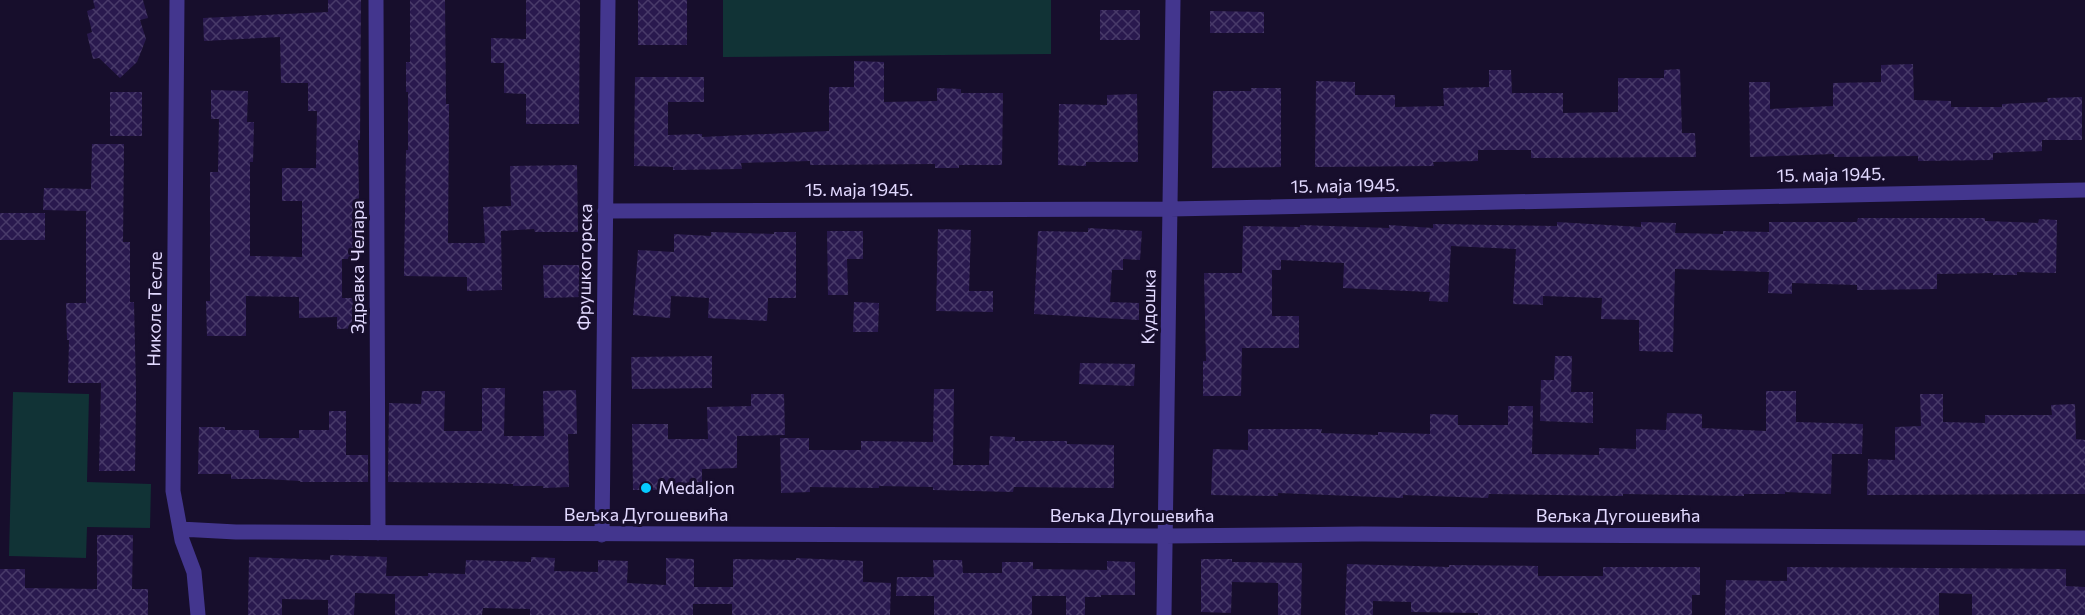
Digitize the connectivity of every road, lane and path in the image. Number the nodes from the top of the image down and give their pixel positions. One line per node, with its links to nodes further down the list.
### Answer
1 (177, 0): 8 (street, Николе Тесле)
2 (376, 0): 9 (street, Здравка Челара)
3 (608, 0): 7 (street, Фрушкогорска)
4 (1173, 0): 6 (street, Кудошка)
5 (2085, 190): 6 (street, 15. маја 1945.)
6 (1170, 209): 7 (street, 15. маја 1945.); 11 (street, Кудошка)
7 (605, 211): 10 (street, Фрушкогорска)
8 (180, 529): 9 (street, Вељка Дугошевића); 13 (street, Николе Тесле)
9 (378, 533): 10 (street, Вељка Дугошевића)
10 (602, 535): 11 (street, Вељка Дугошевића)
11 (1164, 536): 12 (street, Вељка Дугошевића); 14 (street, Кудошка)
12 (2085, 538)
13 (198, 615)
14 (1164, 615)

